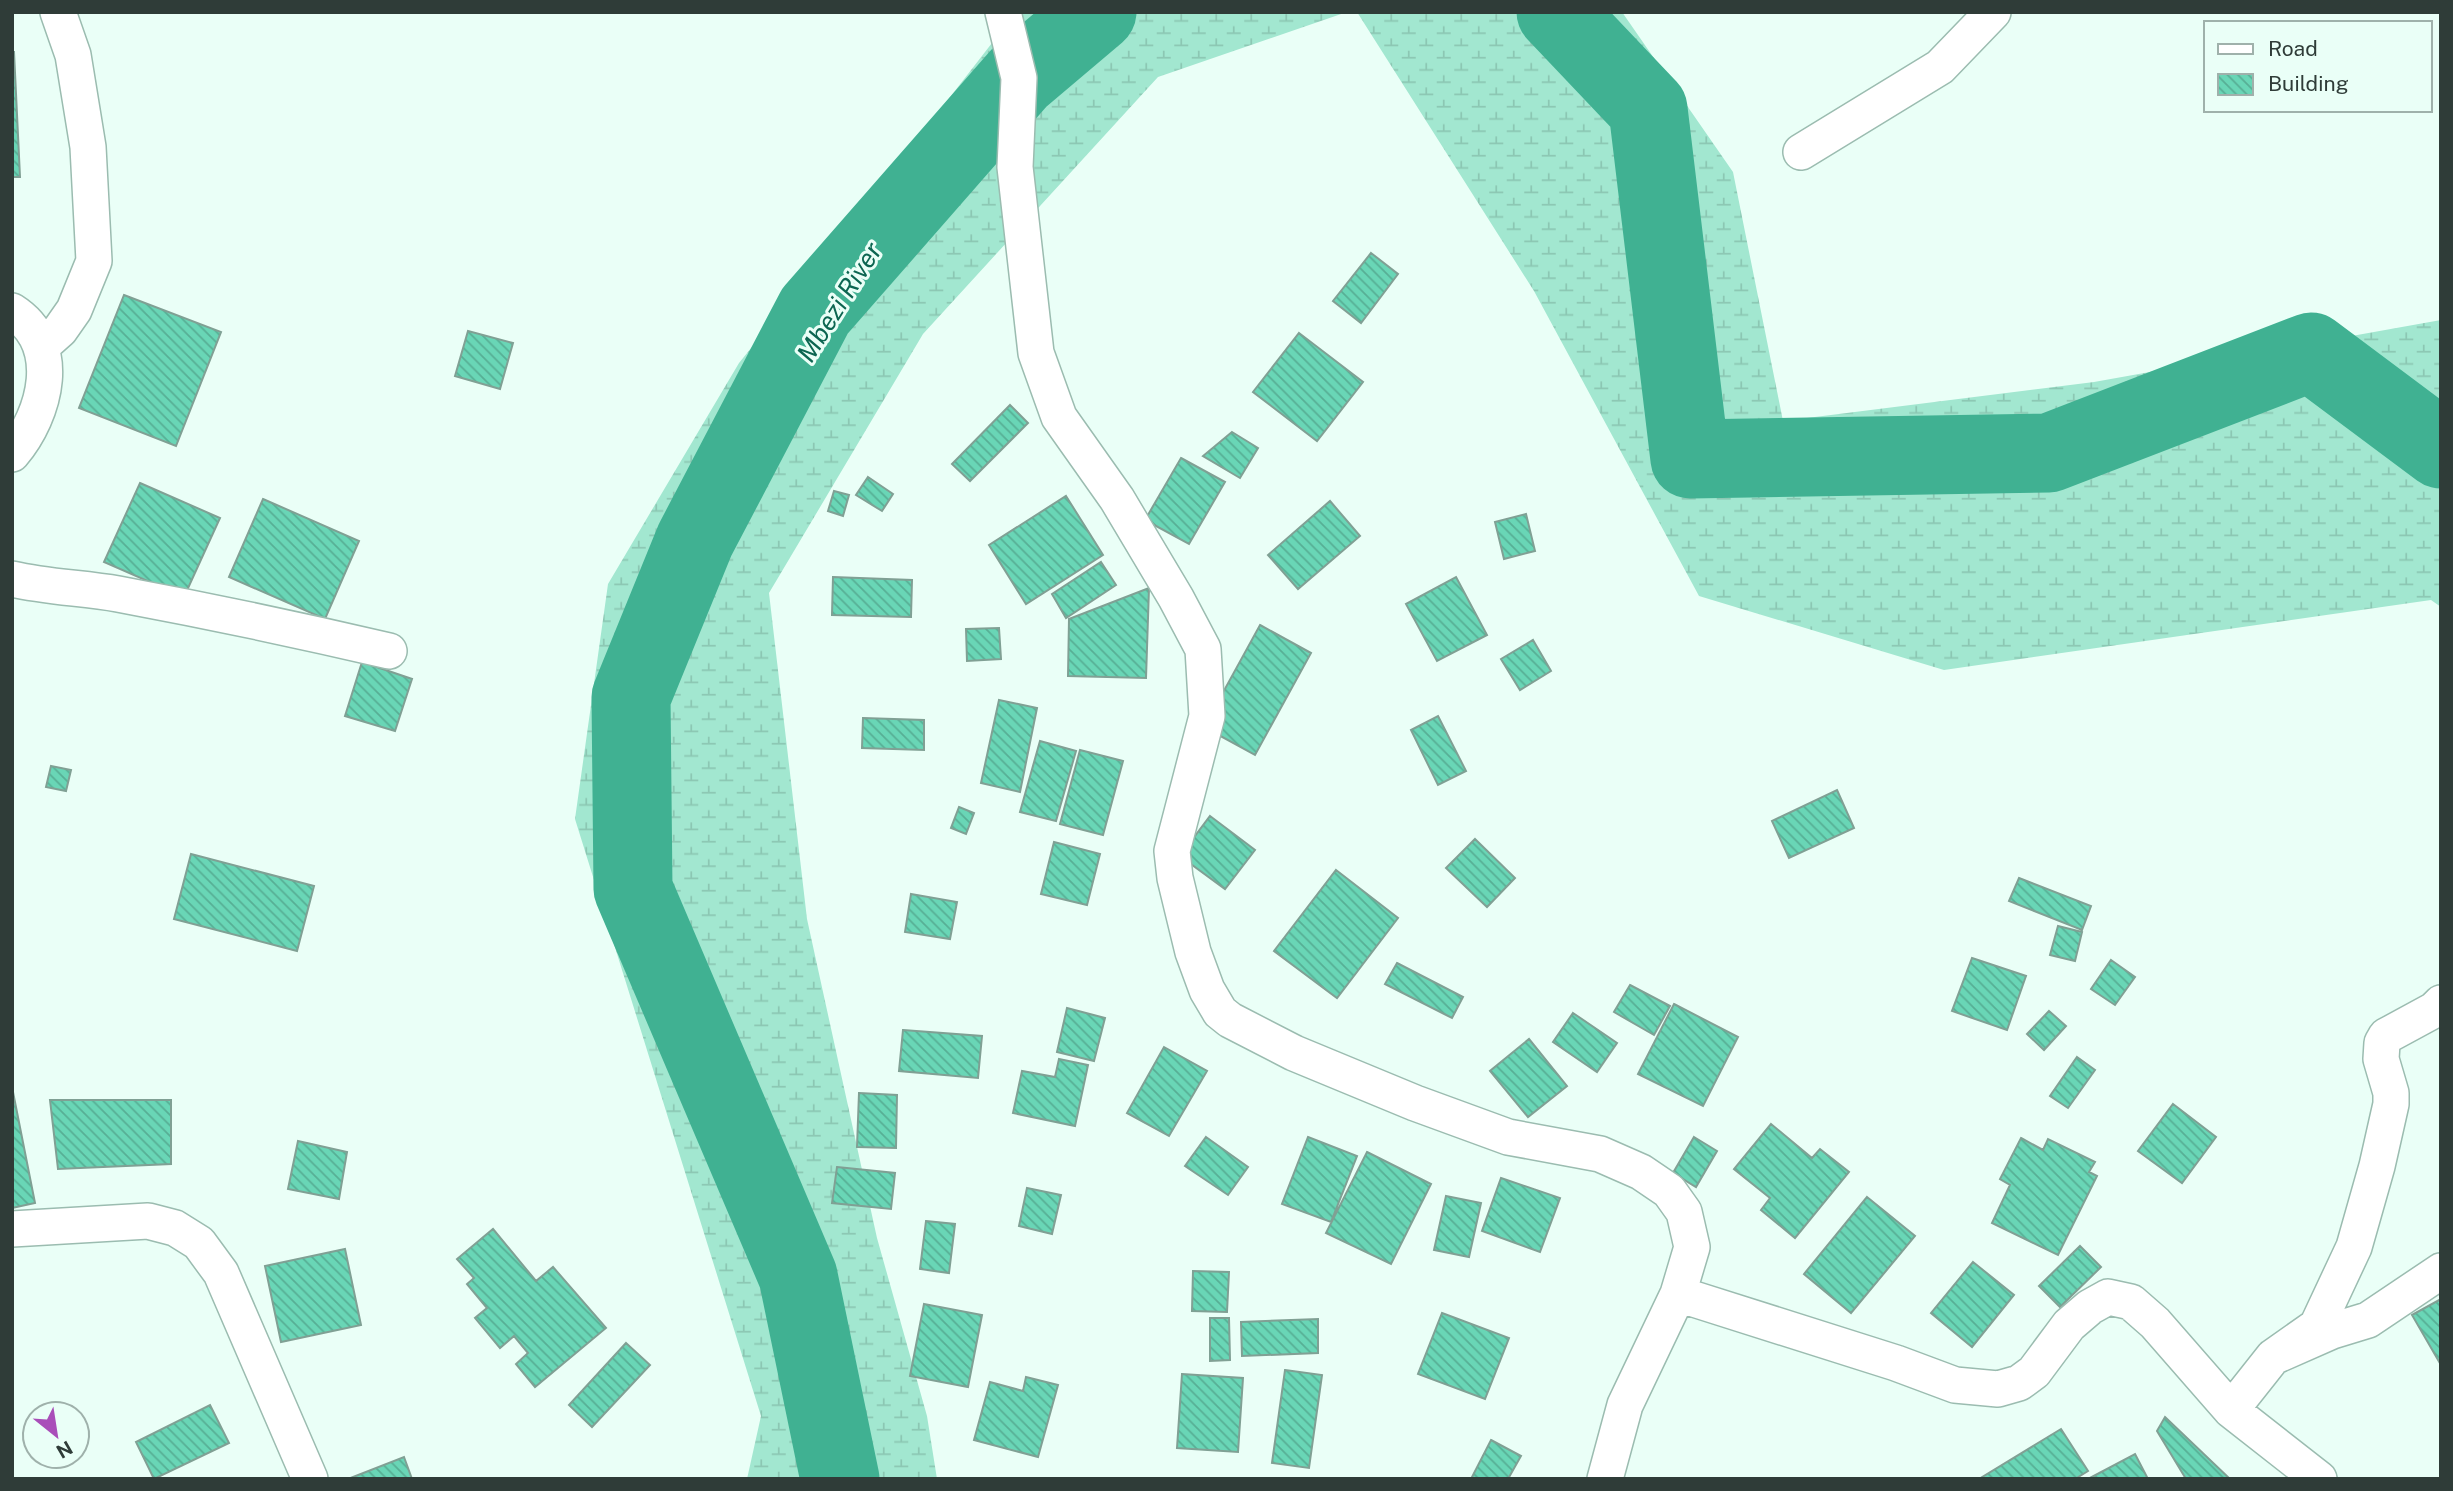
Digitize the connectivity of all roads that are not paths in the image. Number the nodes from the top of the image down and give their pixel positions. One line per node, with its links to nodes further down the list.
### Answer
1 (58, 12): 6 (street)
2 (1003, 12): 13 (street)
3 (1993, 12): 4 (street)
4 (1801, 152)
5 (12, 311): 6 (street)
6 (42, 346): 7 (street)
7 (12, 454)
8 (12, 579): 9 (street)
9 (389, 651)
10 (2441, 1003): 14 (street)
11 (12, 1229): 16 (street)
12 (2441, 1271): 14 (street)
13 (1678, 1294): 15 (street); 17 (street)
14 (2273, 1357): 15 (street)
15 (2231, 1410): 18 (street)
16 (310, 1479)
17 (1605, 1479)
18 (2319, 1479)

